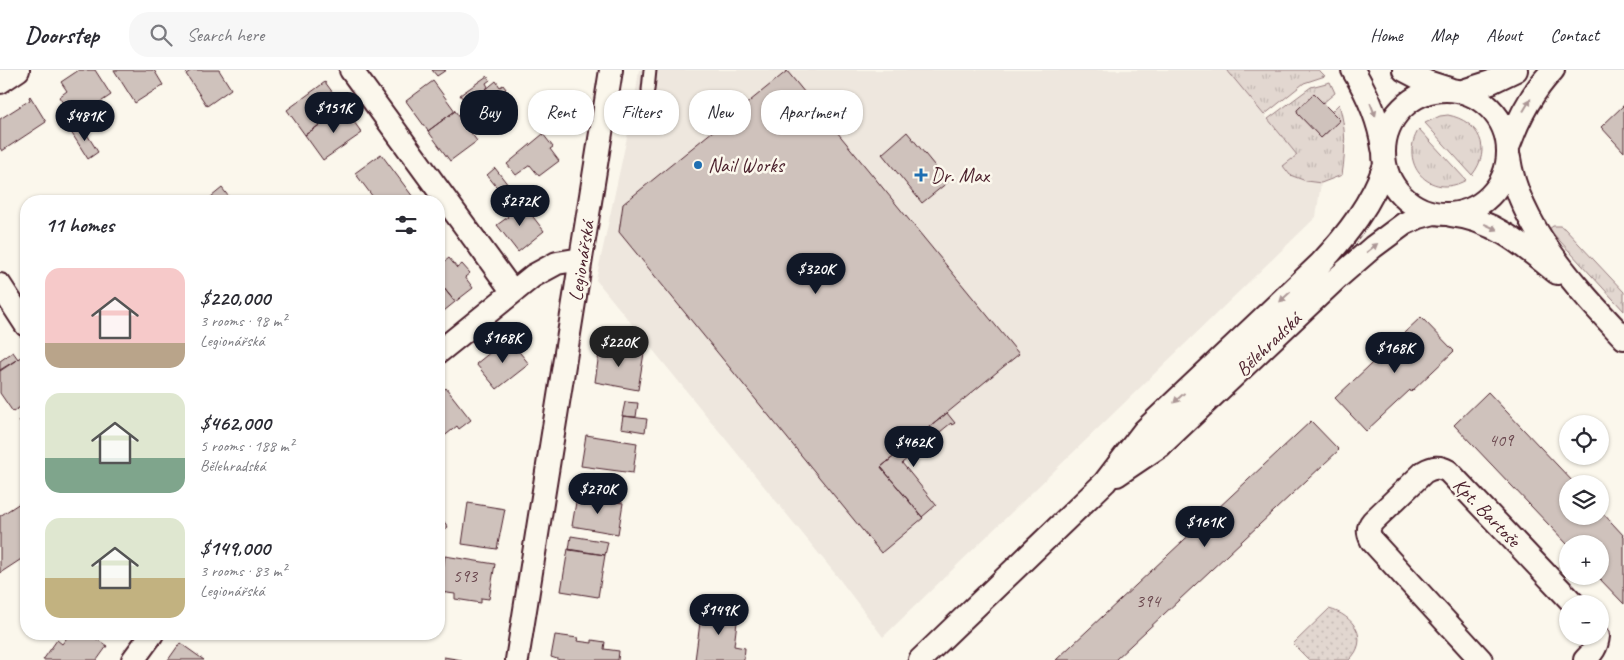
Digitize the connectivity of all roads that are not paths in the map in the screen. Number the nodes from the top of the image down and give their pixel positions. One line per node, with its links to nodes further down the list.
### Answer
1 (18, 70): 9 (street)
2 (351, 70): 14 (street)
3 (611, 70): 17 (street, Legionářská)
4 (650, 70): 10 (lane)
5 (1353, 70): 13 (street, one-way to 13)
6 (1404, 70): 11 (street)
7 (1516, 70): 11 (street, Bělehradská)
8 (1553, 70): 12 (street, Bělehradská, one-way to 8)
9 (0, 82)
10 (648, 90)
11 (1458, 90): 12 (street); 13 (street, Bělehradská)
12 (1509, 150): 16 (street, Bělehradská); 21 (street)
13 (1385, 159): 16 (street); 23 (street, Bělehradská, one-way to 23)
14 (442, 195)
15 (445, 199): 19 (street)
16 (1439, 214): 21 (street, one-way to 21); 23 (street, Bělehradská, one-way to 16)
17 (581, 259): 19 (street); 28 (street, Legionářská)
18 (0, 285): 20 (street)
19 (513, 292): 22 (street)
20 (20, 316)
21 (1617, 330)
22 (445, 347)
23 (1105, 482): 29 (street, Bělehradská)
24 (1565, 595): 30 (street, Kpt. Bartoše)
25 (148, 640): 27 (street)
26 (1597, 645): 31 (street)
27 (133, 660)
28 (517, 660)
29 (920, 660)
30 (1482, 660)
31 (1585, 660)

